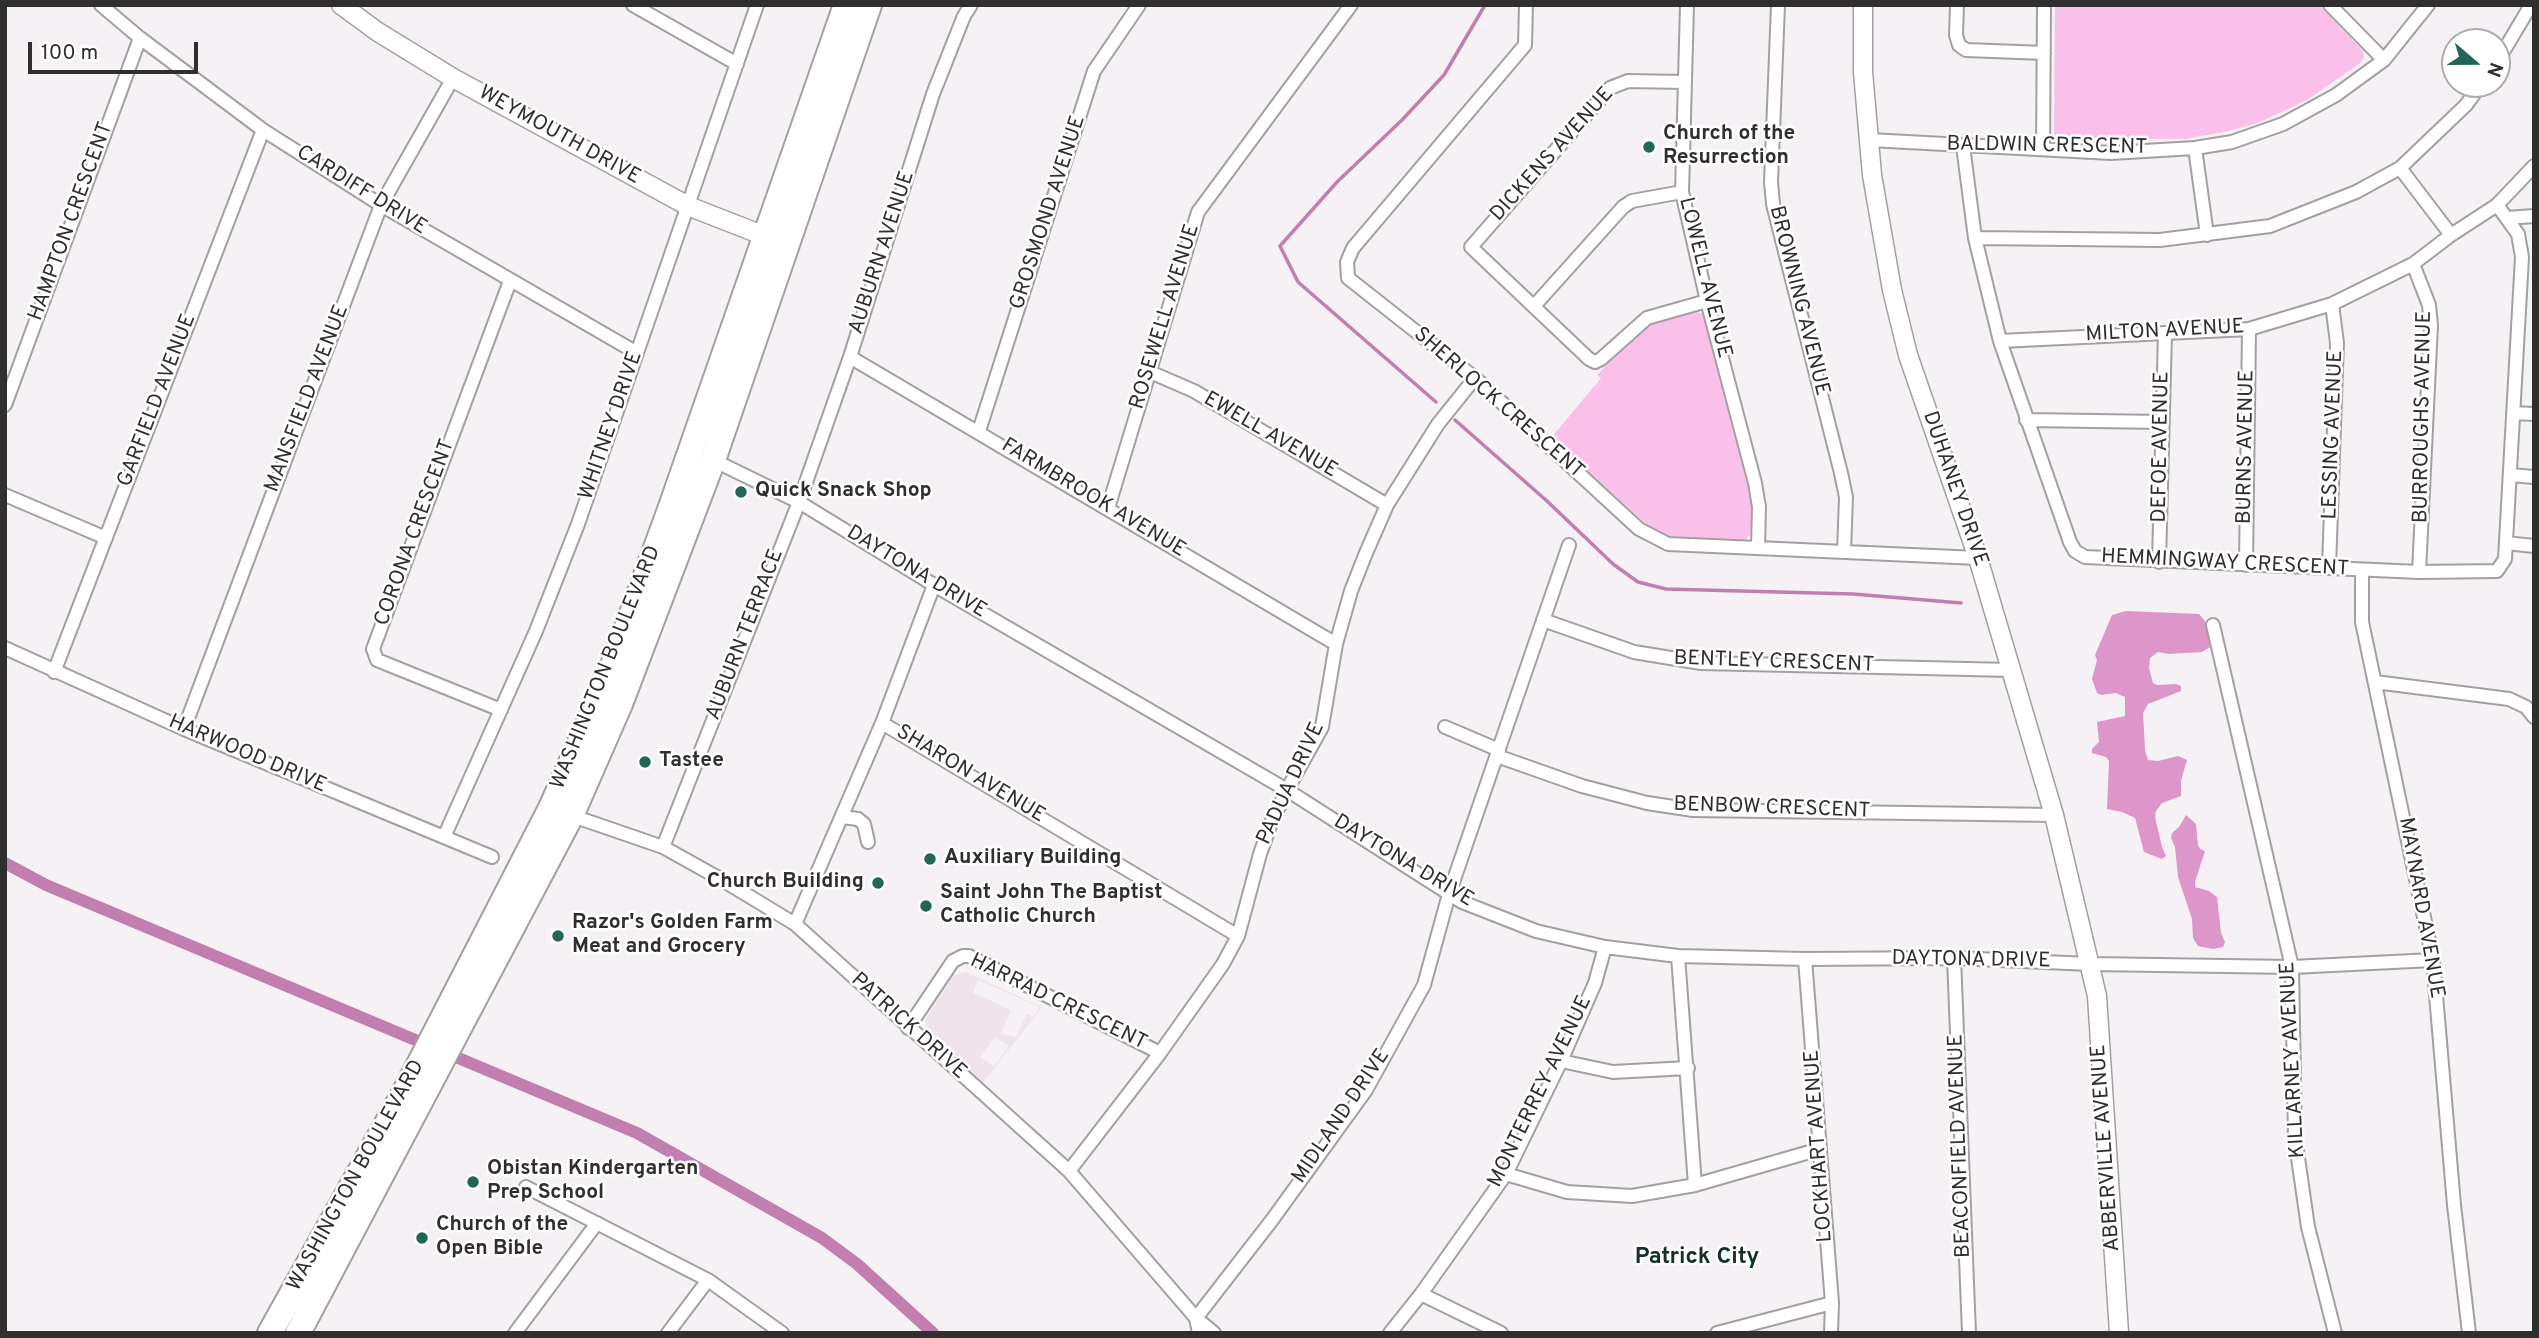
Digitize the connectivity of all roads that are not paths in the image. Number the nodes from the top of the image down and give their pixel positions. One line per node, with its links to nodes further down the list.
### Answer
1 (101, 5): 19 (street, CARDIFF DRIVE)
2 (341, 5): 24 (street, WEYMOUTH DRIVE)
3 (633, 5): 23 (street)
4 (757, 5): 23 (street, WHITNEY DRIVE)
5 (846, 5): 43 (highway, WASHINGTON BOULEVARD)
6 (869, 5): 43 (highway, WASHINGTON BOULEVARD)
7 (971, 5): 54 (street, AUBURN AVENUE)
8 (1139, 5): 62 (street, GROSMOND AVENUE)
9 (1351, 5): 55 (street, ROSEWELL AVENUE)
10 (1526, 5): 56 (street, SHERLOCK CRESCENT)
11 (1687, 5): 25 (street, LOWELL AVENUE)
12 (1778, 5): 75 (street, BROWNING AVENUE)
13 (1863, 5): 28 (street, DUHANEY DRIVE)
14 (1957, 5): 21 (street)
15 (2044, 5): 21 (street)
16 (2330, 5): 22 (street)
17 (2428, 5): 22 (street, BALDWIN CRESCENT)
18 (2531, 5): 20 (street)
19 (140, 38): 27 (street, CARDIFF DRIVE); 57 (street, HAMPTON CRESCENT)
20 (2511, 39)
21 (2043, 52): 31 (street)
22 (2384, 60): 30 (street, BALDWIN CRESCENT)
23 (737, 64): 37 (street, WHITNEY DRIVE)
24 (453, 78): 35 (street, MANSFIELD AVENUE); 37 (street, WEYMOUTH DRIVE)
25 (1684, 82): 34 (street, LOWELL AVENUE); 49 (street, DICKENS AVENUE)
26 (2471, 98): 33 (street)
27 (263, 130): 35 (street, CARDIFF DRIVE); 70 (street, GARFIELD AVENUE)
28 (1870, 140): 29 (street, BALDWIN CRESCENT); 76 (street, DUHANEY DRIVE)
29 (1963, 146): 31 (street, BALDWIN CRESCENT); 42 (street, HEMMINGWAY CRESCENT)
30 (2195, 148): 31 (street, BALDWIN CRESCENT); 40 (street)
31 (2043, 149)
32 (2534, 166): 36 (street, MILTON AVENUE)
33 (2400, 168): 40 (street); 41 (street)
34 (1682, 191): 47 (street, LOWELL AVENUE); 49 (street)
35 (381, 205): 46 (street, CARDIFF DRIVE); 94 (street, MANSFIELD AVENUE)
36 (2497, 205): 39 (street); 41 (street, MILTON AVENUE)
37 (688, 206): 43 (street, WEYMOUTH DRIVE); 53 (street, WHITNEY DRIVE)
38 (2534, 216): 39 (street)
39 (2507, 218): 45 (street)
40 (2207, 235): 42 (street)
41 (2451, 235): 44 (street, MILTON AVENUE)
42 (1975, 238): 52 (street, HEMMINGWAY CRESCENT)
43 (777, 240): 63 (highway, WASHINGTON BOULEVARD); 97 (highway, WASHINGTON BOULEVARD)
44 (2413, 264): 48 (street, MILTON AVENUE); 81 (street, BURROUGHS AVENUE)
45 (2527, 280): 58 (street)
46 (510, 281): 53 (street, CARDIFF DRIVE); 90 (street, CORONA CRESCENT)
47 (1707, 301): 49 (street); 74 (street, LOWELL AVENUE)
48 (2332, 304): 50 (street, MILTON AVENUE); 79 (street, LESSING AVENUE)
49 (1534, 306)
50 (2249, 329): 51 (street, MILTON AVENUE); 78 (street, BURNS AVENUE)
51 (2165, 333): 52 (street, MILTON AVENUE); 61 (street, DEFOE AVENUE)
52 (2000, 341): 60 (street, HEMMINGWAY CRESCENT)
53 (637, 353): 90 (street, WHITNEY DRIVE)
54 (850, 357): 62 (street, FARMBROOK AVENUE); 67 (street, AUBURN AVENUE)
55 (1150, 372): 68 (street, EWELL AVENUE); 69 (street, ROSEWELL AVENUE)
56 (1475, 379): 68 (street, PADUA DRIVE); 74 (street, SHERLOCK CRESCENT)
57 (5, 405)
58 (2513, 413): 59 (street); 64 (street)
59 (2534, 414)
60 (2026, 420): 61 (street); 77 (street, HEMMINGWAY CRESCENT)
61 (2163, 422): 77 (street, DEFOE AVENUE)
62 (979, 431): 69 (street, FARMBROOK AVENUE)
63 (713, 460): 67 (street, DAYTONA DRIVE); 97 (highway, WASHINGTON BOULEVARD)
64 (2510, 475): 65 (street); 71 (street)
65 (2534, 477)
66 (5, 495): 70 (street)
67 (799, 502): 82 (street, DAYTONA DRIVE); 102 (street, AUBURN TERRACE)
68 (1387, 505): 85 (street, PADUA DRIVE)
69 (1108, 508): 85 (street, FARMBROOK AVENUE)
70 (106, 538): 88 (street, GARFIELD AVENUE)
71 (2506, 543): 73 (street); 81 (street, HEMMINGWAY CRESCENT)
72 (1569, 545): 83 (street, MIDLAND DRIVE)
73 (2534, 546)
74 (1758, 547): 75 (street, SHERLOCK CRESCENT)
75 (1844, 552): 76 (street, SHERLOCK CRESCENT)
76 (1979, 558): 87 (street, DUHANEY DRIVE)
77 (2159, 562): 78 (street, HEMMINGWAY CRESCENT)
78 (2246, 565): 79 (street, HEMMINGWAY CRESCENT)
79 (2329, 567): 80 (street, HEMMINGWAY CRESCENT)
80 (2362, 570): 81 (street, HEMMINGWAY CRESCENT); 89 (street, MAYNARD AVENUE)
81 (2419, 572)
82 (934, 585): 92 (street); 96 (street, DAYTONA DRIVE)
83 (1543, 620): 87 (street, BENTLEY CRESCENT); 95 (street, MIDLAND DRIVE)
84 (2213, 625): 113 (street, KILLARNEY AVENUE)
85 (1336, 644): 96 (street, PADUA DRIVE)
86 (5, 648): 88 (street, HARWOOD DRIVE)
87 (2012, 670): 98 (street, DUHANEY DRIVE)
88 (54, 672): 94 (street, HARWOOD DRIVE)
89 (2375, 682): 91 (street); 111 (street, MAYNARD AVENUE)
90 (501, 710): 100 (street, WHITNEY DRIVE)
91 (2534, 717)
92 (882, 723): 99 (street); 106 (street, SHARON AVENUE)
93 (1445, 727): 95 (street, BENBOW CRESCENT)
94 (184, 729): 100 (street, HARWOOD DRIVE)
95 (1498, 753): 98 (street, BENBOW CRESCENT); 104 (street, MIDLAND DRIVE)
96 (1287, 790): 104 (street, DAYTONA DRIVE); 106 (street, PADUA DRIVE)
97 (561, 812): 102 (street, PATRICK DRIVE); 118 (highway, WASHINGTON BOULEVARD)
98 (2054, 815): 112 (street, DUHANEY DRIVE)
99 (842, 817): 101 (street); 105 (street)
100 (444, 837): 103 (street, HARWOOD DRIVE)
101 (868, 842)
102 (663, 847): 105 (street, PATRICK DRIVE)
103 (492, 857)
104 (1449, 894): 107 (street, DAYTONA DRIVE); 128 (street, MIDLAND DRIVE)
105 (795, 924): 114 (street, PATRICK DRIVE)
106 (1238, 936): 115 (street, PADUA DRIVE)
107 (1605, 947): 108 (street, DAYTONA DRIVE); 116 (street, MONTERREY AVENUE)
108 (1678, 956): 110 (street, DAYTONA DRIVE); 117 (street)
109 (1954, 958): 110 (street, DAYTONA DRIVE); 112 (street, DAYTONA DRIVE); 140 (street, BEACONFIELD AVENUE)
110 (1805, 959): 119 (street, LOCKHART AVENUE)
111 (2433, 960): 113 (street, DAYTONA DRIVE); 143 (street, MAYNARD AVENUE)
112 (2090, 964): 113 (street, DAYTONA DRIVE); 141 (street, ABBERVILLE AVENUE)
113 (2292, 967): 142 (street, KILLARNEY AVENUE)
114 (908, 1028): 115 (street, HARRAD CRESCENT); 120 (street, PATRICK DRIVE)
115 (1160, 1053): 120 (street, PADUA DRIVE)
116 (1561, 1061): 117 (street); 121 (street, MONTERREY AVENUE)
117 (1688, 1068): 122 (street)
118 (417, 1090): 129 (highway, WASHINGTON BOULEVARD); 130 (highway, WASHINGTON BOULEVARD)
119 (1820, 1149): 122 (street); 127 (street, LOCKHART AVENUE)
120 (1069, 1171): 128 (street, PATRICK DRIVE)
121 (1506, 1174): 122 (street); 126 (street, MONTERREY AVENUE)
122 (1695, 1185)
123 (526, 1187): 124 (street)
124 (597, 1223): 125 (street); 131 (street)
125 (708, 1280): 132 (street); 133 (street)
126 (1421, 1294): 136 (street, MONTERREY AVENUE); 137 (street)
127 (1832, 1303): 138 (street); 139 (street, LOCKHART AVENUE)
128 (1196, 1318): 134 (street, PATRICK DRIVE); 135 (street)
129 (270, 1333)
130 (298, 1333)
131 (515, 1333)
132 (668, 1333)
133 (782, 1333)
134 (1199, 1333)
135 (1214, 1333)
136 (1390, 1333)
137 (1501, 1333)
138 (1717, 1333)
139 (1831, 1333)
140 (1969, 1333)
141 (2119, 1333)
142 (2335, 1333)
143 (2469, 1333)

